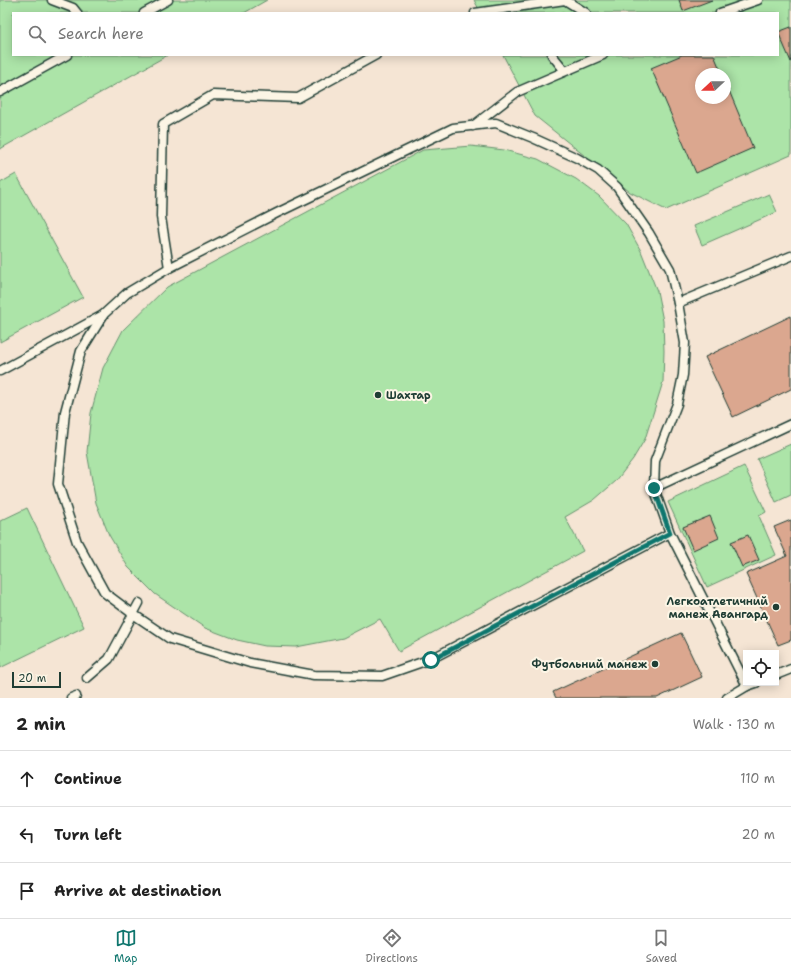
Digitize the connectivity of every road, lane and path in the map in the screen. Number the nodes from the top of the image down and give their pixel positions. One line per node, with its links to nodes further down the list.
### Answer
1 (52, 0): 5 (lane)
2 (168, 0): 6 (lane)
3 (758, 0): 9 (lane)
4 (516, 10): 7 (lane); 8 (lane)
5 (76, 12)
6 (146, 12)
7 (489, 12)
8 (584, 12)
9 (723, 12)
10 (66, 56): 15 (lane)
11 (374, 56): 18 (lane)
12 (553, 56): 14 (lane)
13 (601, 56): 14 (lane)
14 (565, 71): 16 (lane)
15 (0, 92)
16 (473, 126): 18 (lane); 19 (lane)
17 (791, 256): 19 (lane)
18 (169, 268): 20 (lane)
19 (678, 303): 23 (lane)
20 (104, 314): 21 (lane); 26 (lane)
21 (0, 371)
22 (791, 424): 23 (lane)
23 (654, 488): 24 (lane)
24 (670, 533): 26 (lane); 30 (lane)
25 (139, 602): 26 (lane)
26 (133, 614): 29 (lane)
27 (791, 669): 28 (lane)
28 (779, 674)
29 (87, 678)
30 (743, 678)
31 (747, 686): 32 (lane)
32 (727, 698)

